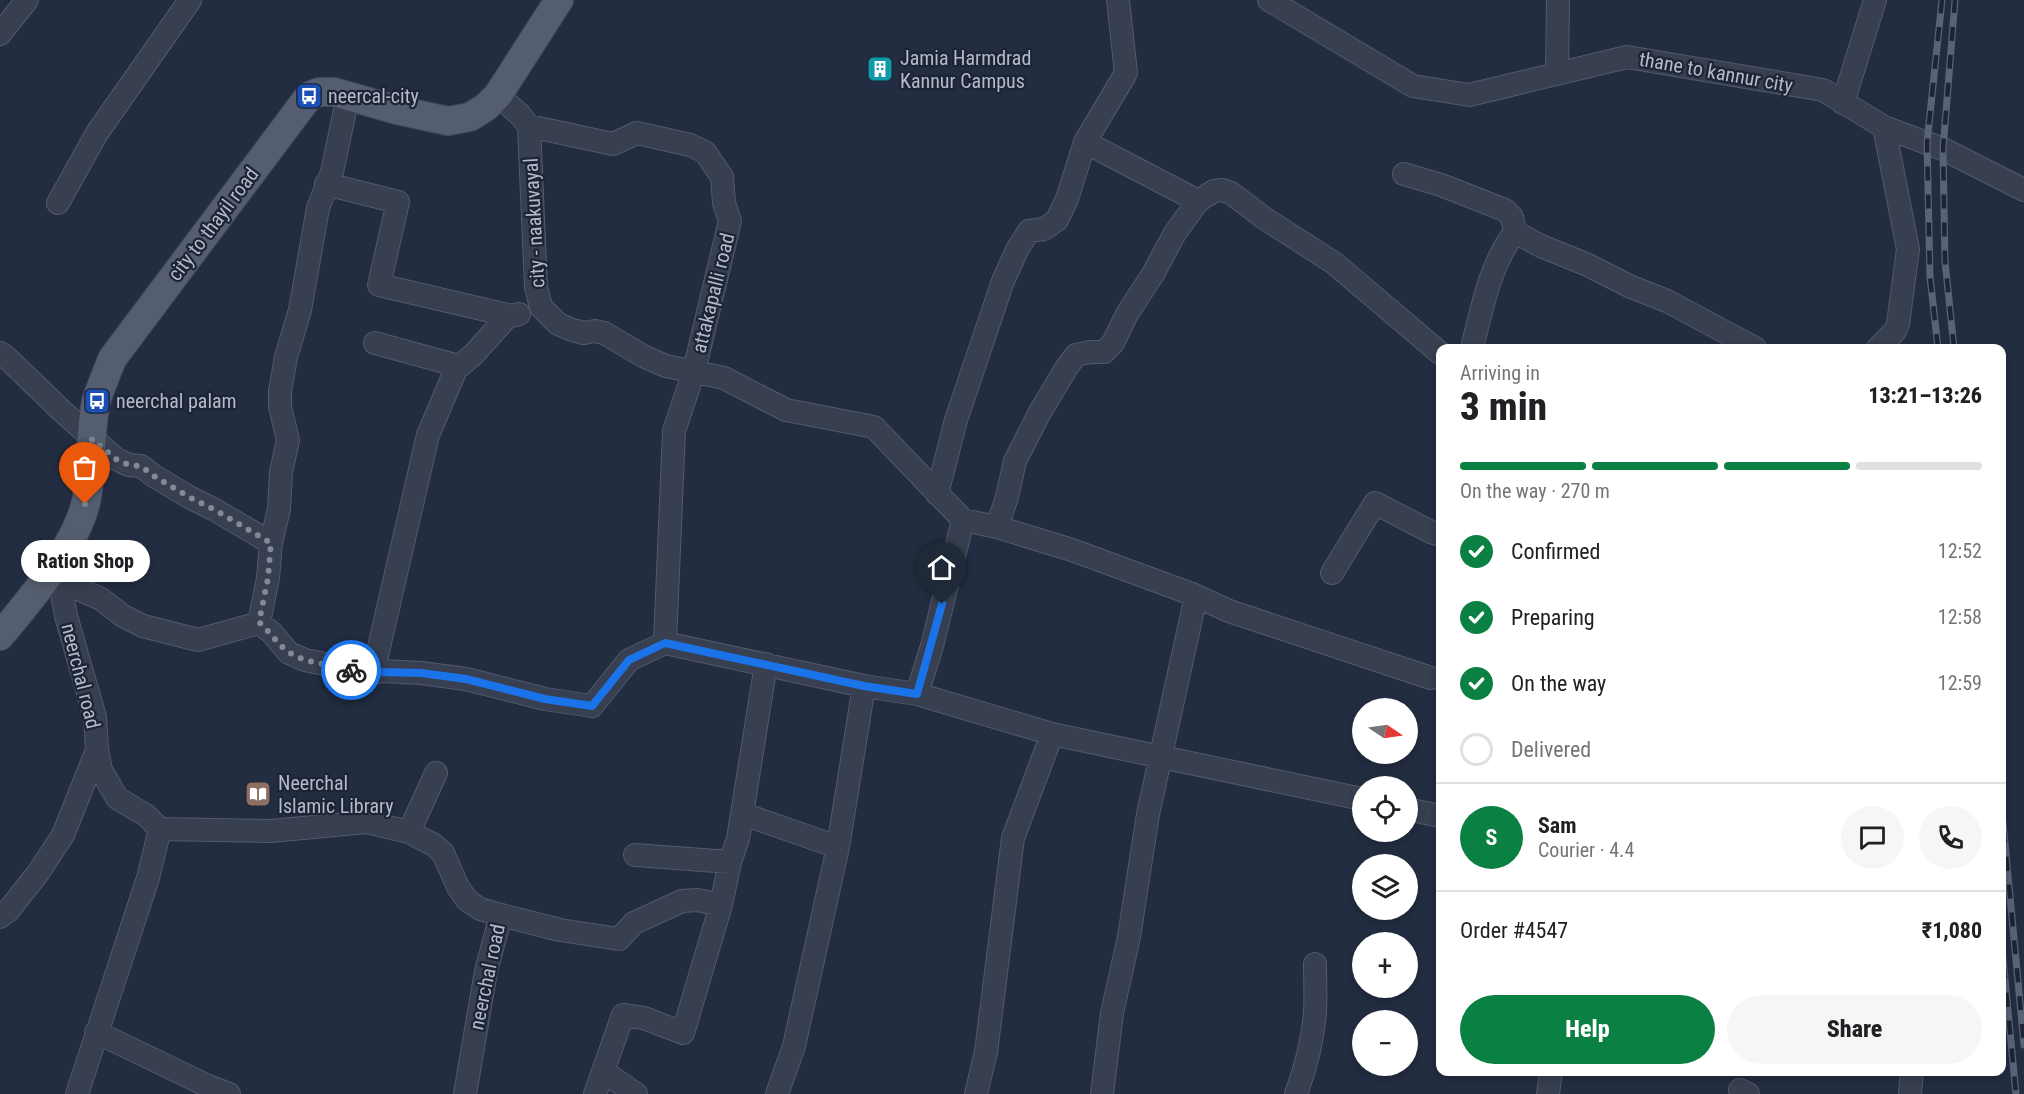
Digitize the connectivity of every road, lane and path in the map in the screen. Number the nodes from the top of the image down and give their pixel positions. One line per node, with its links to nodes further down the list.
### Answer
1 (27, 0): 8 (street)
2 (190, 0): 20 (street)
3 (560, 0): 10 (main road, city to thayil road)
4 (1118, 0): 15 (street)
5 (1269, 0): 9 (street, thane to kannur city)
6 (1558, 0): 9 (street)
7 (1875, 0): 12 (street)
8 (0, 34)
9 (1557, 74): 12 (street, thane to kannur city)
10 (498, 95): 11 (main road, city to thayil road); 13 (street)
11 (348, 96): 17 (street); 32 (main road, city to thayil road)
12 (1843, 103): 14 (street, thane to kannur city)
13 (529, 126): 22 (street, city - naakuvayal); 31 (street, attakapalli road)
14 (1884, 127): 18 (street, thane to kannur city); 27 (street)
15 (1085, 142): 19 (street); 33 (street)
16 (1404, 174): 21 (street)
17 (326, 184): 23 (street); 37 (street)
18 (2024, 190)
19 (1198, 201): 28 (street); 35 (street)
20 (58, 203)
21 (1515, 232): 25 (street); 26 (street)
22 (541, 307): 23 (street); 31 (street, city - naakuvayal)
23 (509, 315): 30 (street)
24 (375, 343): 30 (street)
25 (1473, 344)
26 (1748, 344)
27 (1882, 344)
28 (1436, 350)
29 (0, 353): 32 (street)
30 (459, 366): 45 (street)
31 (694, 371): 33 (street, city - naakuvayal); 43 (street, attakapalli road)
32 (92, 439): 37 (street); 39 (main road, city to thayil road)
33 (937, 494): 34 (street, city - naakuvayal)
34 (963, 520): 35 (street); 48 (street)
35 (997, 527): 40 (street)
36 (1436, 534): 38 (street)
37 (271, 543): 41 (street)
38 (1332, 573)
39 (54, 579): 41 (street); 42 (main road, city to thayil road); 50 (street, neerchal road)
40 (1196, 596): 46 (street); 51 (street)
41 (259, 622): 45 (street)
42 (0, 636)
43 (665, 643): 44 (street); 45 (street)
44 (766, 664): 47 (street); 55 (street)
45 (373, 673)
46 (1431, 678)
47 (864, 686): 48 (street); 59 (street)
48 (917, 694): 49 (street)
49 (1052, 734): 51 (street); 76 (street)
50 (97, 750): 57 (street, neerchal road); 64 (street)
51 (1160, 757): 53 (street); 77 (street)
52 (435, 773): 58 (street)
53 (1352, 797)
54 (1418, 811): 56 (street)
55 (743, 814): 59 (street); 61 (street)
56 (1436, 815)
57 (160, 829): 58 (street, neerchal road); 66 (street)
58 (409, 832): 63 (street, neerchal road)
59 (838, 847): 75 (street)
60 (635, 855): 61 (street)
61 (730, 862): 62 (street)
62 (721, 905): 63 (street); 67 (street)
63 (501, 915): 72 (street, neerchal road)
64 (0, 917)
65 (1315, 964): 78 (street)
66 (96, 1032): 70 (street); 71 (street)
67 (603, 1071): 73 (street); 74 (street)
68 (1550, 1076): 79 (street)
69 (1912, 1076): 80 (street)
70 (77, 1094)
71 (229, 1094)
72 (465, 1094)
73 (595, 1094)
74 (636, 1094)
75 (777, 1094)
76 (976, 1094)
77 (1102, 1094)
78 (1296, 1094)
79 (1548, 1094)
80 (1910, 1094)

